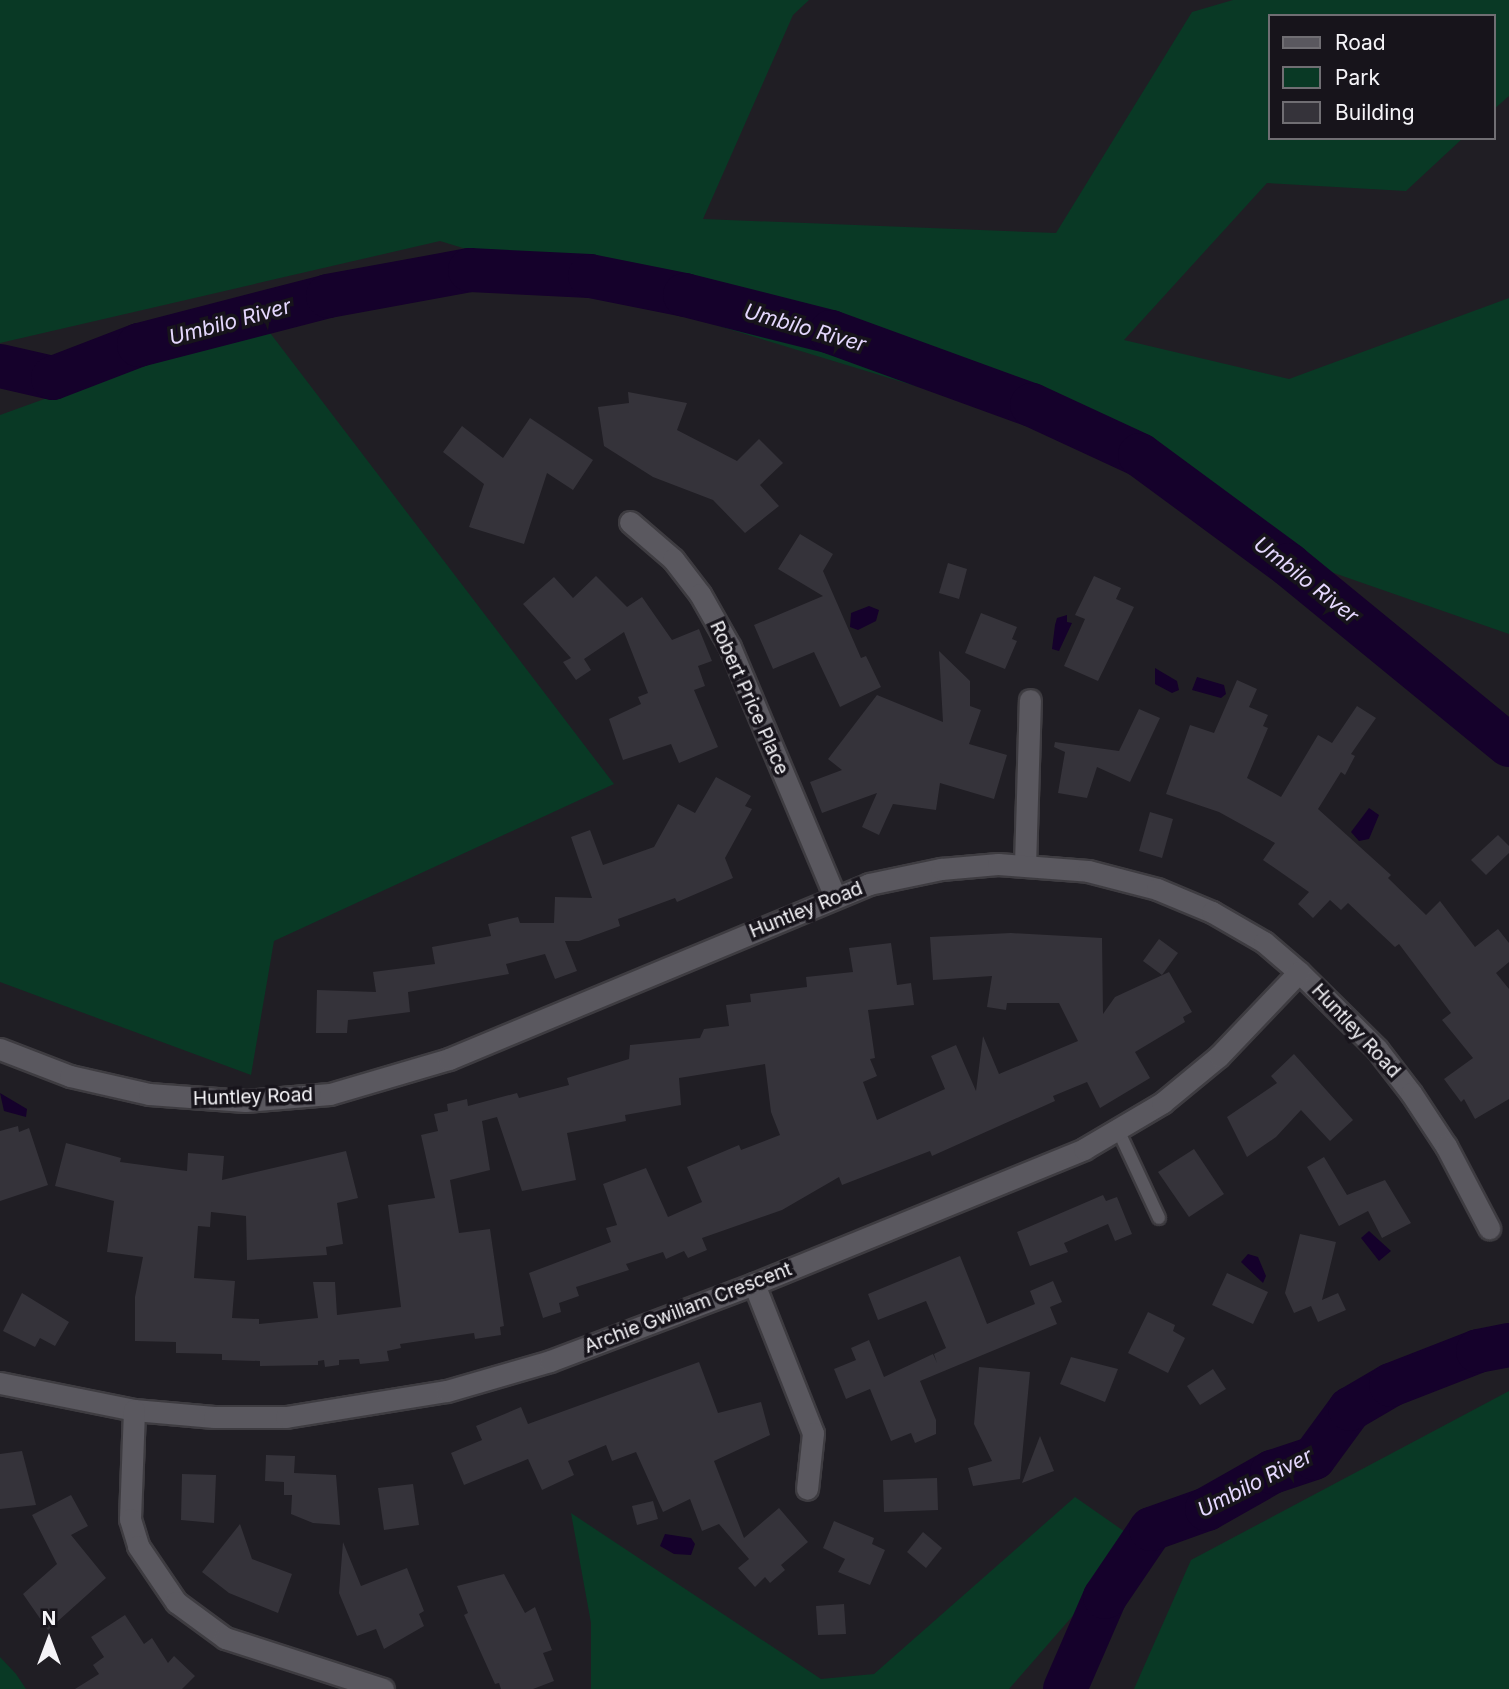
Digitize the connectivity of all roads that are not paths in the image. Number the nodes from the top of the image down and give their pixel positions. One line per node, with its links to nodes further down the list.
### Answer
1 (630, 522): 4 (street, Robert Price Place)
2 (1030, 700): 3 (street)
3 (1025, 865): 4 (street, Huntley Road); 5 (street, Huntley Road)
4 (835, 897): 6 (street, Huntley Road)
5 (1299, 972): 7 (street, Archie Gwillam Crescent); 9 (street, Huntley Road)
6 (0, 1049)
7 (1118, 1130): 8 (lane); 10 (street, Archie Gwillam Crescent)
8 (1159, 1218)
9 (1489, 1228)
10 (754, 1284): 12 (street, Archie Gwillam Crescent); 13 (street)
11 (0, 1383): 12 (street, Archie Gwillam Crescent)
12 (134, 1410): 14 (street)
13 (807, 1489)
14 (383, 1689)

